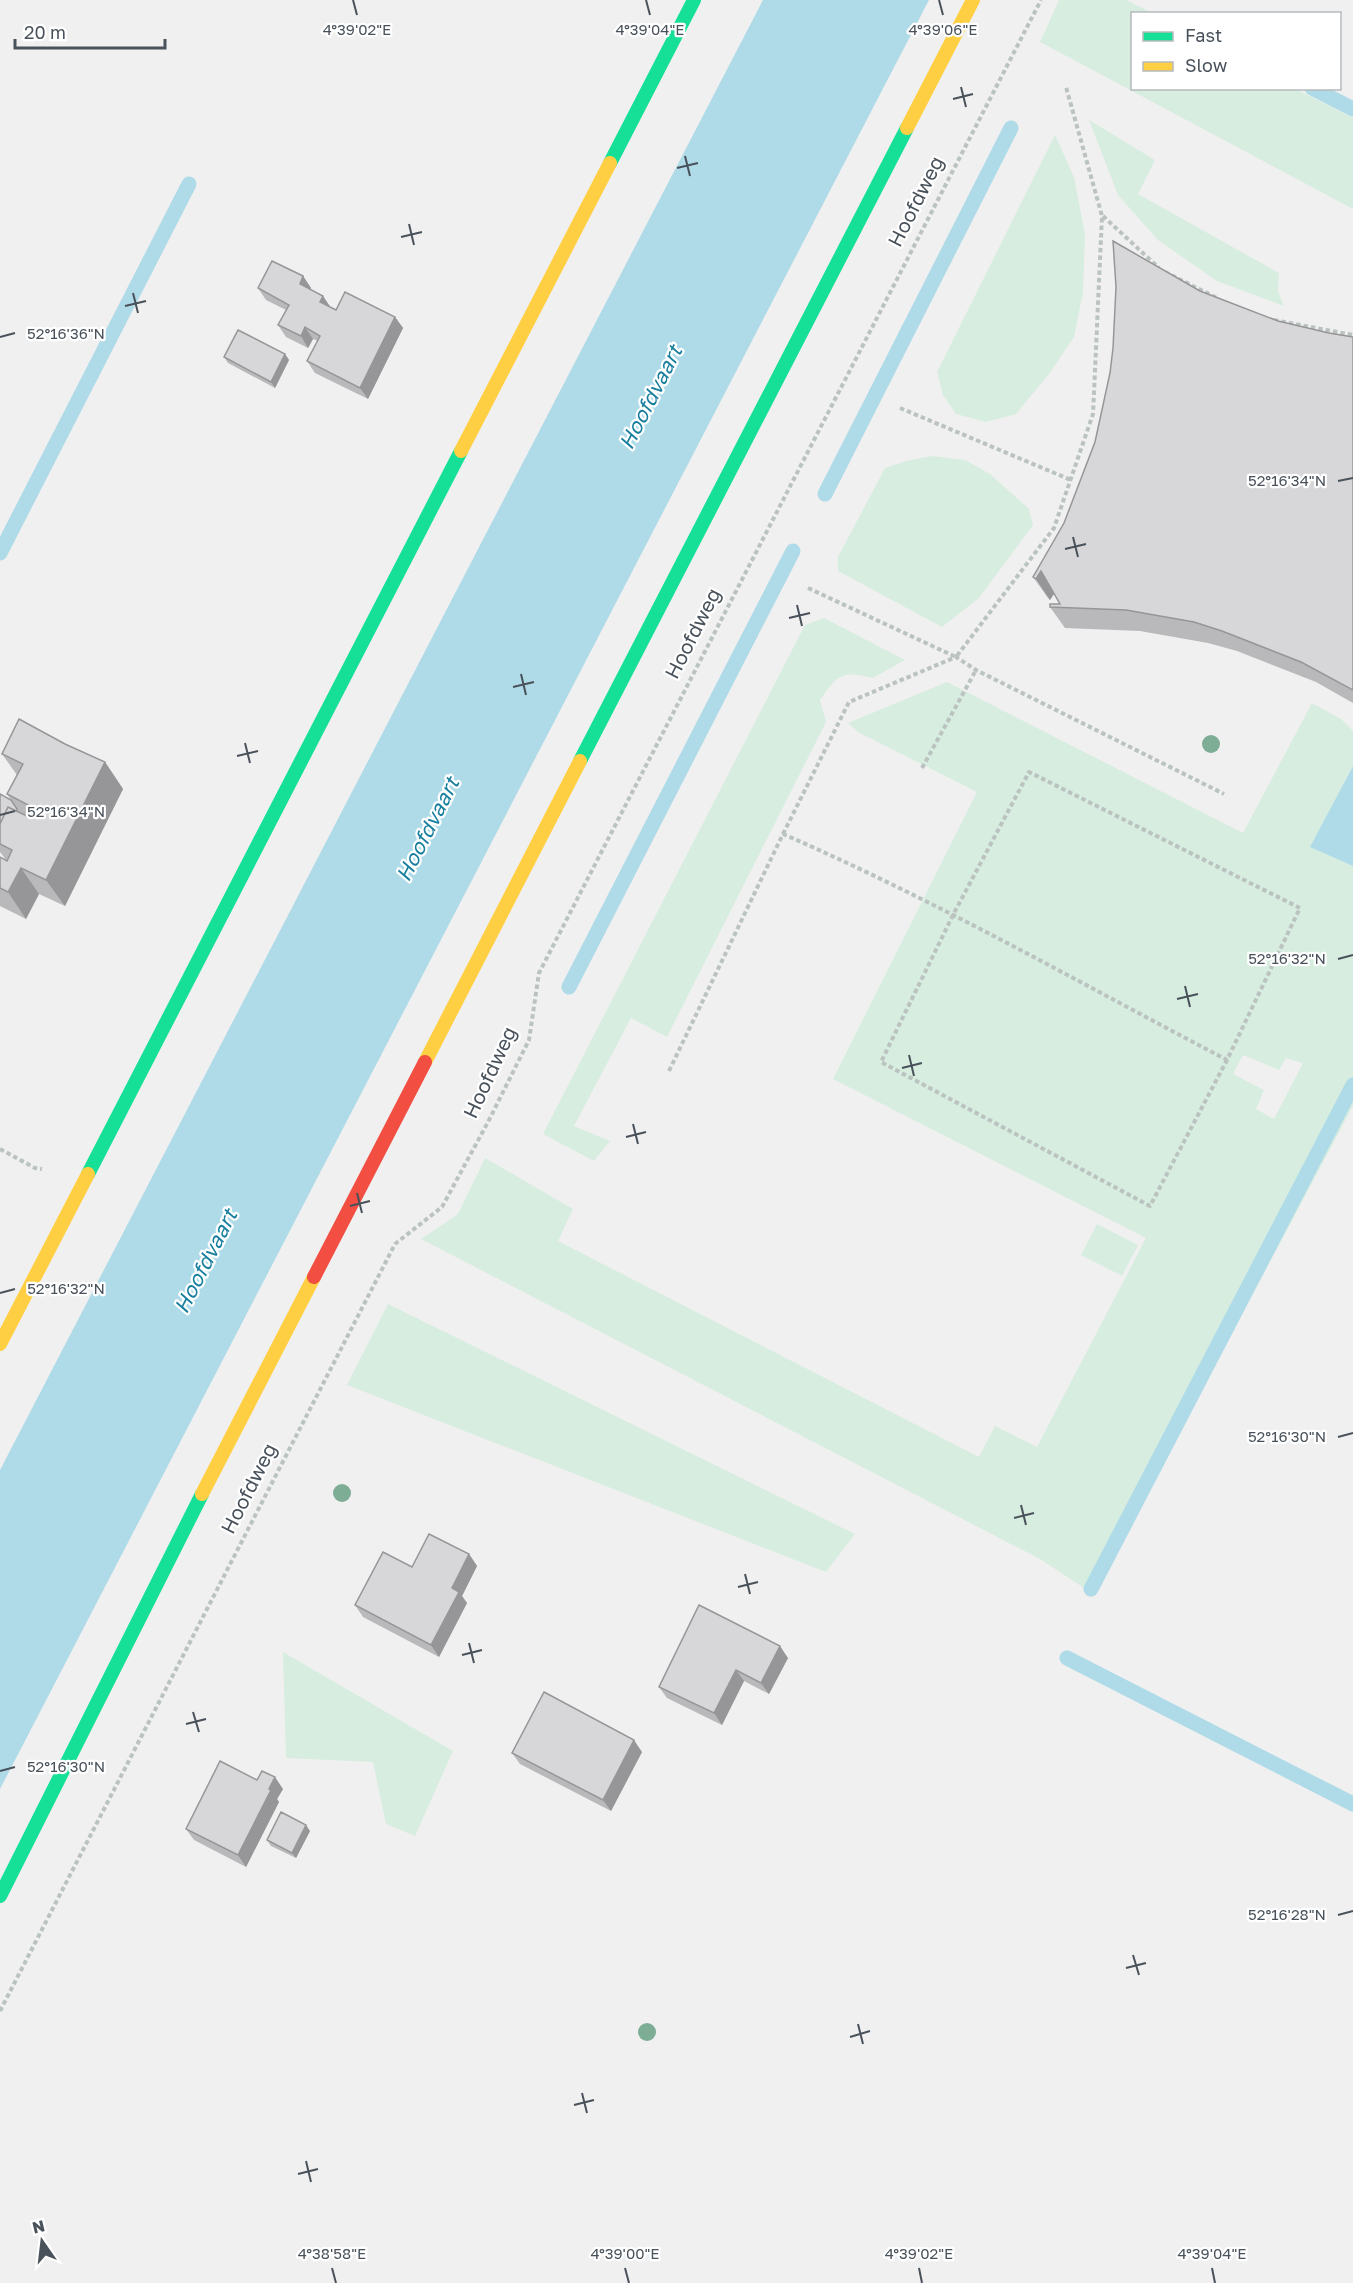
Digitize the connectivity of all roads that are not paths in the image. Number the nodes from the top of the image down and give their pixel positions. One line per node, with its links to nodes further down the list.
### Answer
1 (694, 0): 3 (street)
2 (974, 0): 4 (street, Hoofdweg)
3 (0, 1344)
4 (0, 1896)

